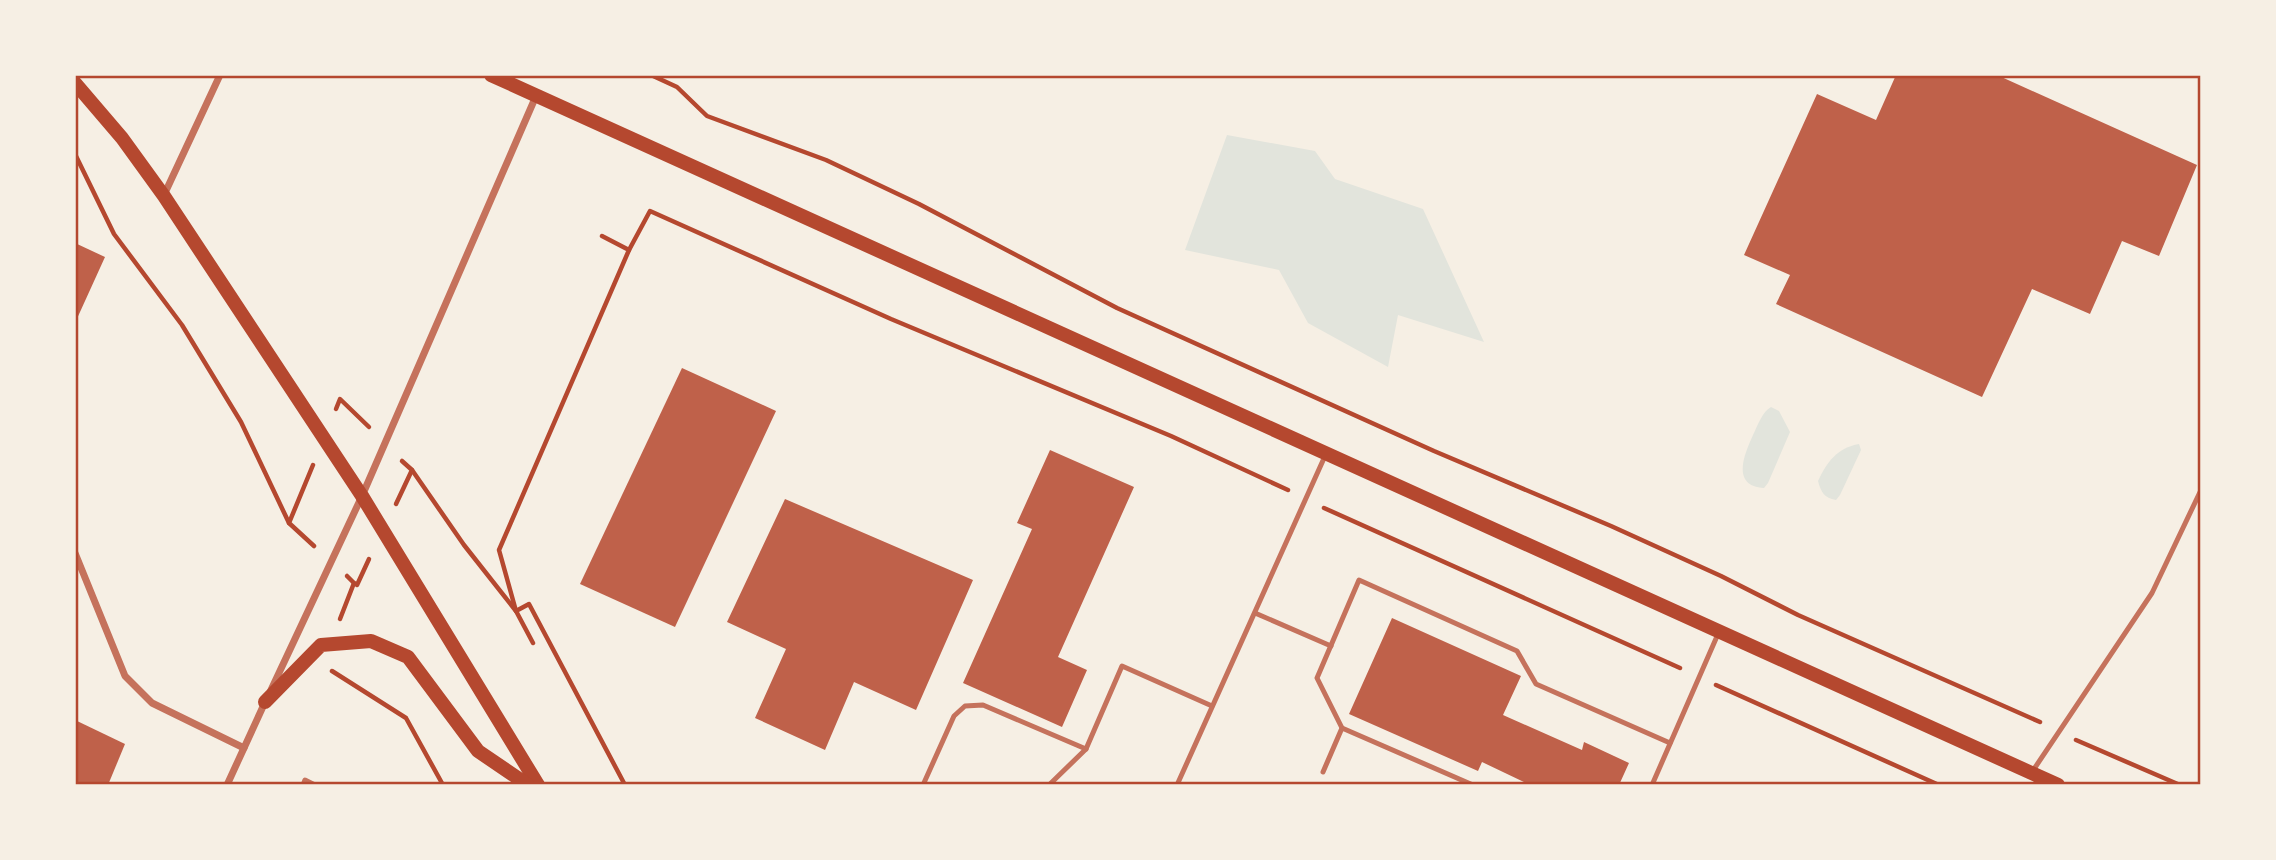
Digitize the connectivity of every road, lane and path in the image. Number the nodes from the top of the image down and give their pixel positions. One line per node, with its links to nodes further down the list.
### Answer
1 (220, 75): 7 (street)
2 (491, 75): 5 (main road)
3 (651, 75): 26 (path)
4 (75, 83): 7 (main road)
5 (536, 96): 10 (main road); 13 (street)
6 (75, 154): 15 (path)
7 (164, 196): 13 (main road)
8 (602, 236): 9 (path)
9 (629, 250): 14 (path); 17 (path)
10 (1326, 454): 14 (lane); 19 (main road)
11 (412, 470): 17 (path)
12 (2201, 490): 33 (lane)
13 (362, 496): 24 (street); 39 (main road)
14 (1306, 499): 18 (lane); 23 (path)
15 (289, 523)
16 (75, 553): 29 (street)
17 (516, 611): 20 (path); 40 (path)
18 (1255, 613): 21 (lane); 25 (lane)
19 (1719, 631): 23 (lane); 33 (main road)
20 (533, 643)
21 (1331, 646): 27 (lane); 28 (lane)
22 (322, 665): 37 (path)
23 (1699, 677): 28 (lane); 46 (path)
24 (265, 702): 29 (street); 38 (main road)
25 (1212, 706): 30 (lane); 43 (lane)
26 (2031, 718)
27 (1342, 728): 32 (lane); 44 (lane)
28 (1670, 743): 45 (lane)
29 (244, 748): 34 (street)
30 (1086, 749): 41 (lane); 42 (lane)
31 (2095, 749): 48 (path)
32 (1323, 772)
33 (2031, 773): 47 (main road)
34 (227, 785)
35 (303, 785): 36 (lane)
36 (315, 785)
37 (443, 785)
38 (528, 785)
39 (538, 785)
40 (625, 785)
41 (923, 785)
42 (1049, 785)
43 (1177, 785)
44 (1473, 785)
45 (1652, 785)
46 (1939, 785)
47 (2058, 785)
48 (2180, 785)

